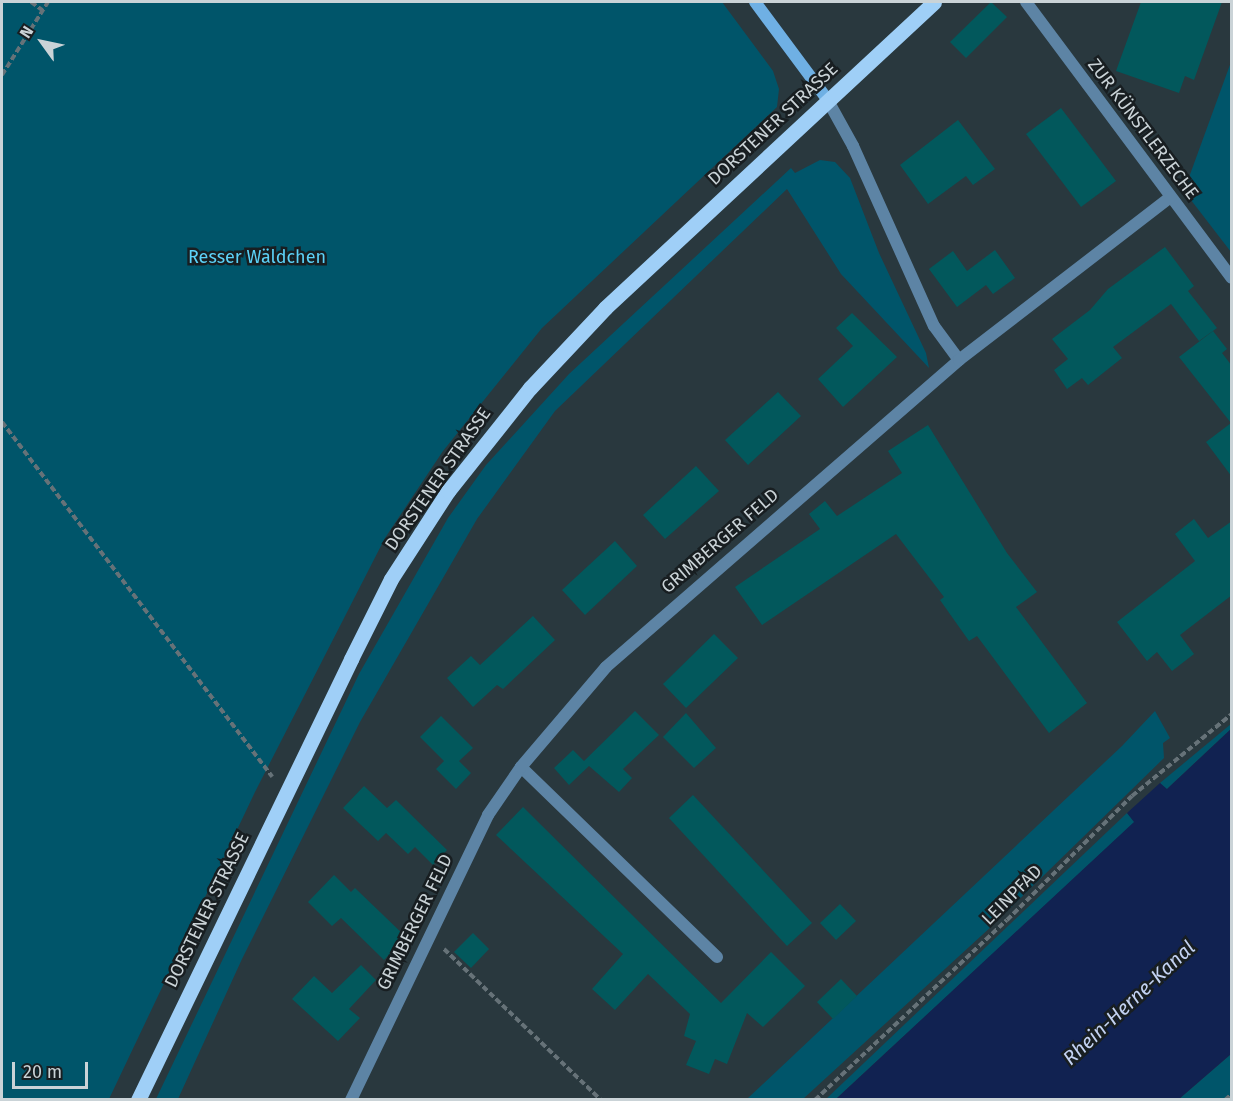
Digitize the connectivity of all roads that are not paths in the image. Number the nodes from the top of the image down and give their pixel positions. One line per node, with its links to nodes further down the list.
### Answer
1 (755, 2): 4 (main road)
2 (934, 2): 4 (main road, DORSTENER STRASSE)
3 (1026, 2): 5 (street, ZUR KÜNSTLERZECHE)
4 (827, 99): 7 (street); 10 (main road, DORSTENER STRASSE)
5 (1171, 197): 6 (street, ZUR KÜNSTLERZECHE); 7 (street, GRIMBERGER FELD)
6 (1232, 278)
7 (959, 360): 8 (street, GRIMBERGER FELD)
8 (521, 766): 9 (street); 11 (street, GRIMBERGER FELD)
9 (717, 957)
10 (138, 1100)
11 (351, 1100)

